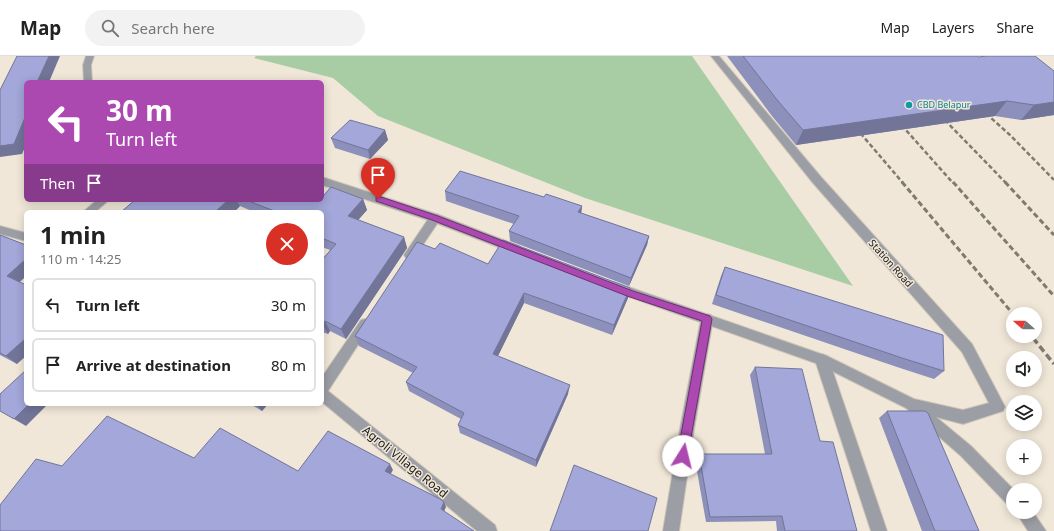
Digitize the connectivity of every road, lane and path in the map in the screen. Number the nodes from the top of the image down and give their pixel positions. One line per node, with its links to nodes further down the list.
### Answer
1 (90, 56): 3 (street)
2 (715, 56): 18 (street, Station Road)
3 (88, 80)
4 (324, 182): 7 (street)
5 (101, 202): 6 (street)
6 (91, 210)
7 (435, 218): 10 (street); 11 (street)
8 (0, 230): 9 (street)
9 (24, 237)
10 (529, 254)
11 (405, 264)
12 (601, 282): 14 (street)
13 (370, 316): 16 (street)
14 (707, 319): 15 (street); 22 (street)
15 (822, 360): 18 (street); 23 (street)
16 (324, 385)
17 (324, 396): 21 (street, Agroli Village Road)
18 (911, 404): 19 (street)
19 (1006, 493)
20 (1029, 519): 24 (street)
21 (489, 531)
22 (671, 531)
23 (879, 531)
24 (1038, 531)

